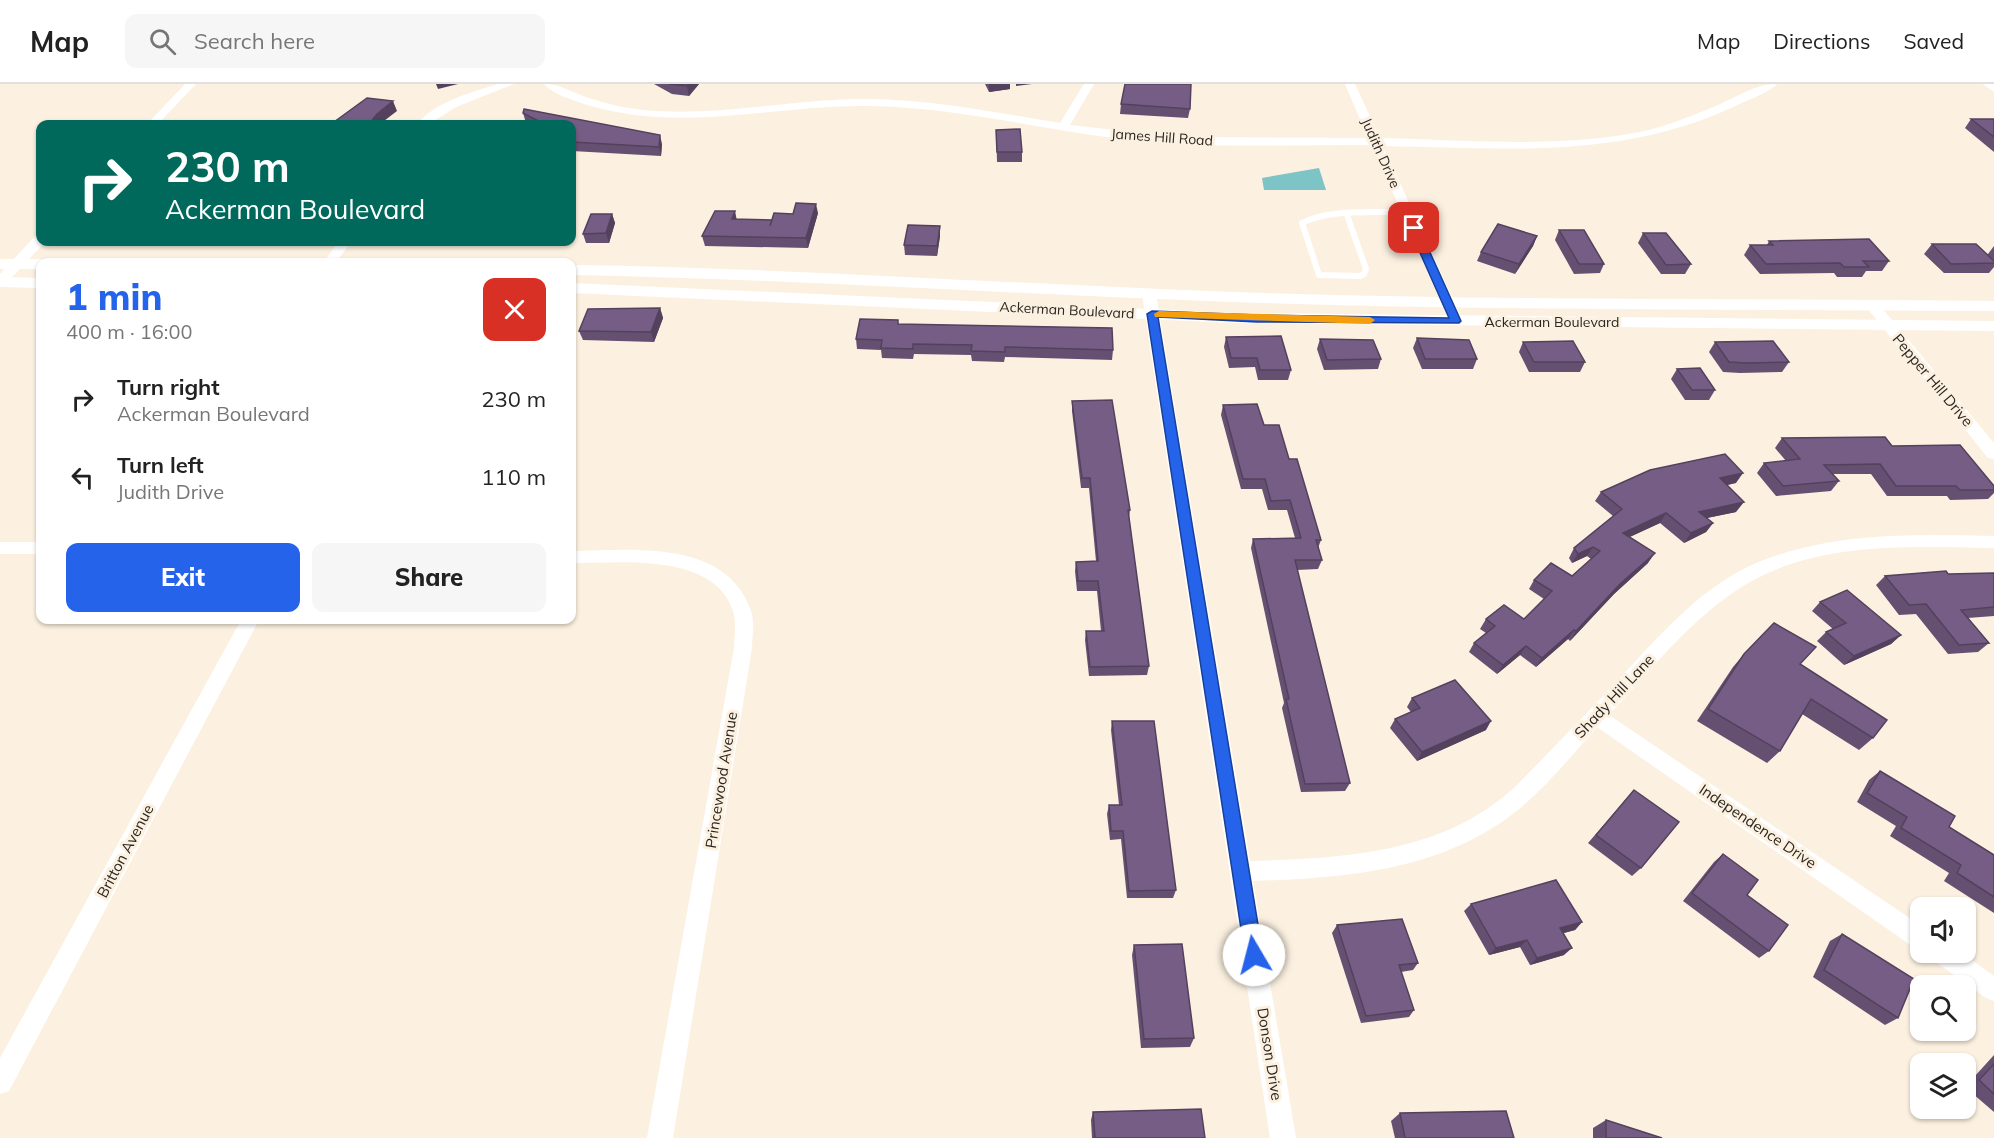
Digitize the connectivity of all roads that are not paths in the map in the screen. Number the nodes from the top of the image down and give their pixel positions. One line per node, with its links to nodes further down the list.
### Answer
1 (190, 84): 9 (street)
2 (509, 84): 10 (street)
3 (549, 84): 11 (street, James Hill Road)
4 (1089, 84): 11 (street)
5 (1350, 84): 12 (street, Judith Drive)
6 (1772, 84): 12 (street, James Hill Road)
7 (1988, 84): 8 (street)
8 (1994, 89)
9 (156, 120)
10 (428, 120)
11 (1064, 127): 12 (street, James Hill Road)
12 (1377, 142): 13 (street, Judith Drive)
13 (1406, 211): 14 (lane); 23 (street, Judith Drive)
14 (1347, 215): 14 (lane)
15 (36, 242): 16 (street)
16 (8, 264): 17 (street); 19 (street)
17 (36, 264)
18 (576, 270): 22 (street, Ackerman Boulevard)
19 (0, 282): 20 (street)
20 (36, 283)
21 (576, 288): 26 (street, Ackerman Boulevard)
22 (1149, 294): 23 (street, Ackerman Boulevard); 26 (street, Donson Drive)
23 (1447, 301): 24 (street, Ackerman Boulevard); 27 (street, Judith Drive)
24 (1872, 305): 25 (street, Ackerman Boulevard); 28 (street, Pepper Hill Drive)
25 (1994, 306)
26 (1152, 314): 27 (street, Ackerman Boulevard); 37 (street, Donson Drive)
27 (1456, 321): 28 (street, Ackerman Boulevard)
28 (1887, 325): 29 (street, Ackerman Boulevard); 30 (street, Pepper Hill Drive)
29 (1994, 326)
30 (1994, 454)
31 (1994, 542): 36 (street, Shady Hill Lane)
32 (0, 548): 33 (street)
33 (36, 548)
34 (576, 557): 42 (street, Princewood Avenue)
35 (248, 624): 41 (street, Britton Avenue)
36 (1596, 716): 37 (street, Shady Hill Lane); 38 (street, Independence Drive)
37 (1241, 871): 43 (street, Donson Drive)
38 (1910, 931)
39 (1956, 963): 40 (street)
40 (1994, 990)
41 (0, 1082)
42 (660, 1138)
43 (1283, 1138)

